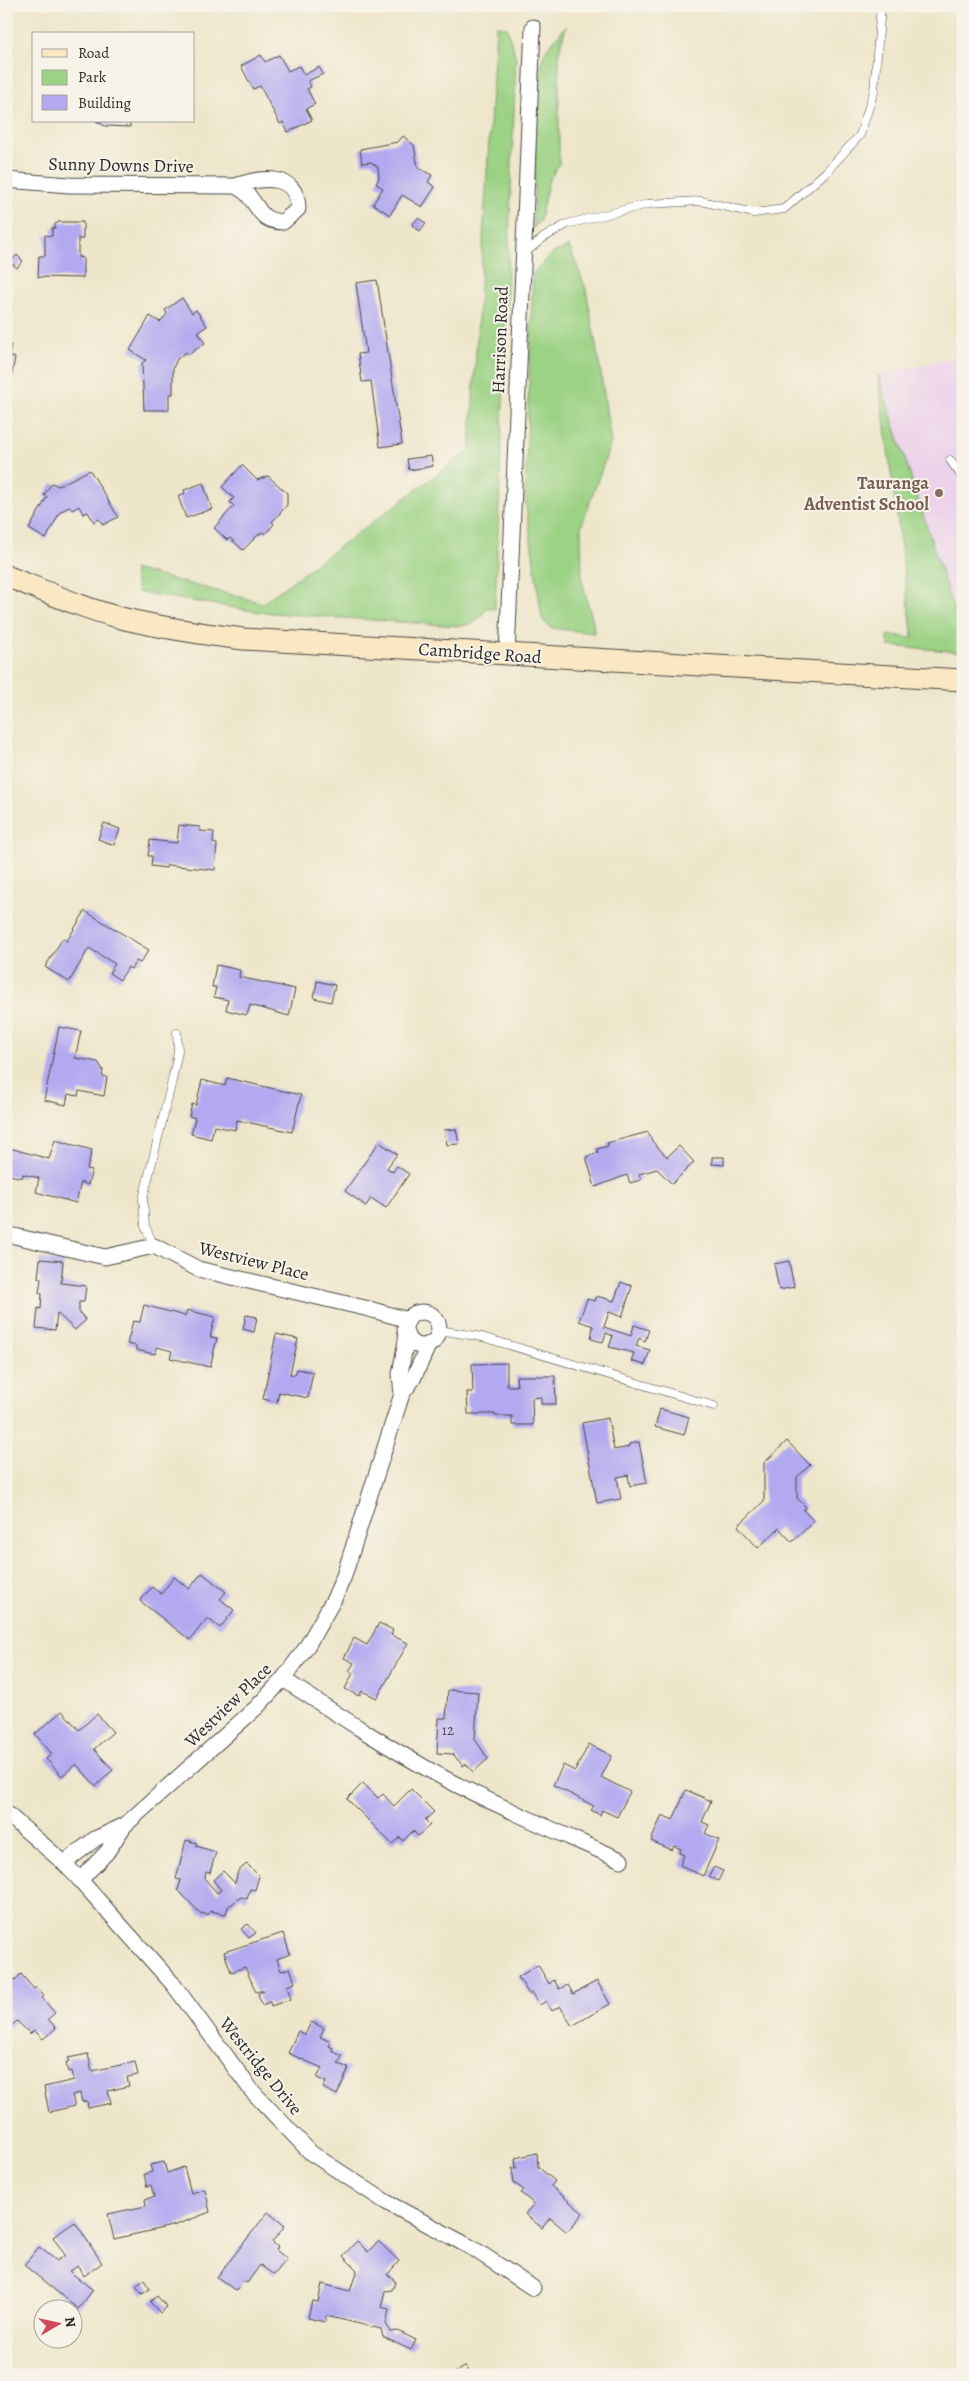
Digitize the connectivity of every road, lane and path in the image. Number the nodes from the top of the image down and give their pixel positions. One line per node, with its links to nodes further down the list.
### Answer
1 (881, 6): 5 (lane)
2 (532, 27): 5 (street, Harrison Road)
3 (6, 180): 4 (street, Sunny Downs Drive)
4 (235, 186)
5 (523, 255): 9 (street, Harrison Road)
6 (950, 460): 7 (lane)
7 (963, 478)
8 (6, 576): 9 (main road, Cambridge Road)
9 (506, 655): 10 (main road, Cambridge Road)
10 (963, 680)
11 (177, 1032): 13 (lane)
12 (6, 1234): 13 (street)
13 (154, 1246): 14 (street, Westview Place)
14 (407, 1328): 15 (street); 16 (street); 17 (street, Westview Place)
15 (439, 1330): 16 (street); 18 (lane)
16 (428, 1344): 17 (street, Westview Place)
17 (402, 1394): 19 (street, Westview Place)
18 (714, 1406)
19 (283, 1679): 21 (street, Westview Place); 22 (street)
20 (6, 1813): 23 (street, Westridge Drive)
21 (125, 1825): 23 (street, Westview Place); 24 (street, Westview Place)
22 (621, 1860)
23 (64, 1863): 24 (street, Westridge Drive)
24 (80, 1880): 25 (street, Westridge Drive)
25 (533, 2288)

